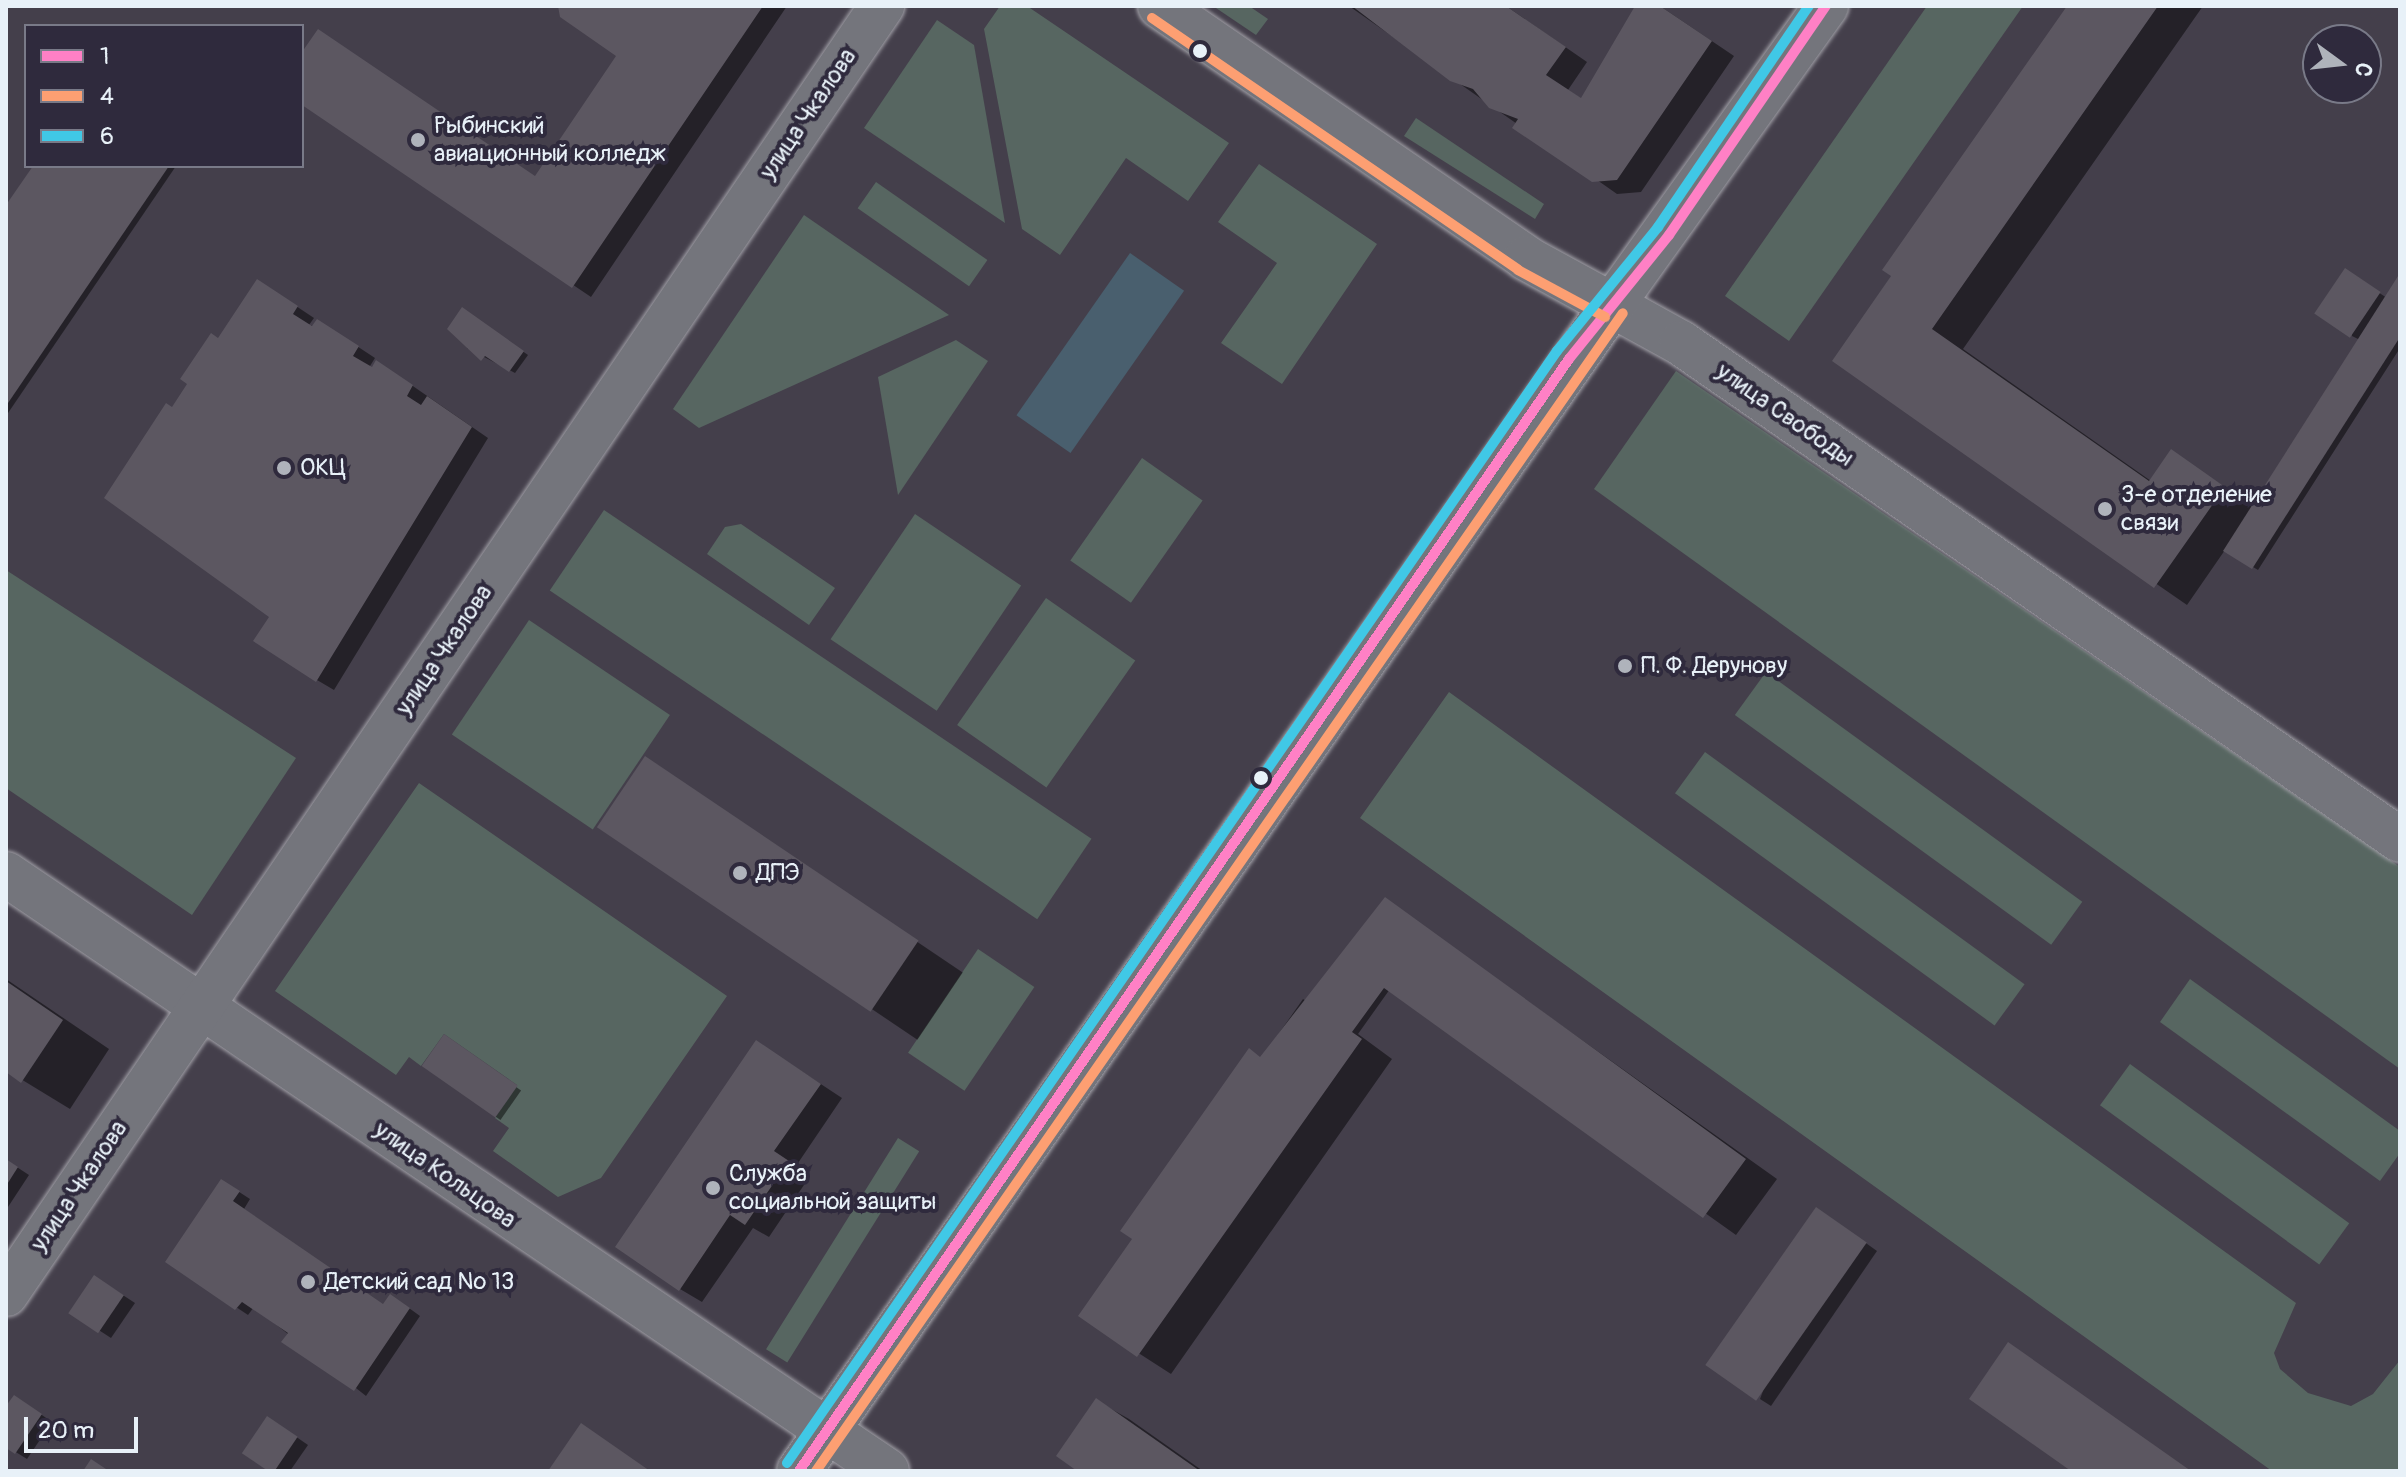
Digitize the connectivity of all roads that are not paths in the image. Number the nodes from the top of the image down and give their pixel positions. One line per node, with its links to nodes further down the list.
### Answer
1 (882, 6): 7 (street, улица Чкалова)
2 (1160, 6): 4 (street, улица Свободы)
3 (1826, 6): 4 (street)
4 (1612, 305): 5 (street, улица Свободы); 9 (street)
5 (2400, 840)
6 (6, 874): 7 (street, улица Кольцова)
7 (201, 1007): 8 (street, улица Чкалова); 9 (street, улица Кольцова)
8 (6, 1294)
9 (827, 1430): 10 (street); 11 (street, улица Кольцова)
10 (799, 1471)
11 (887, 1471)

